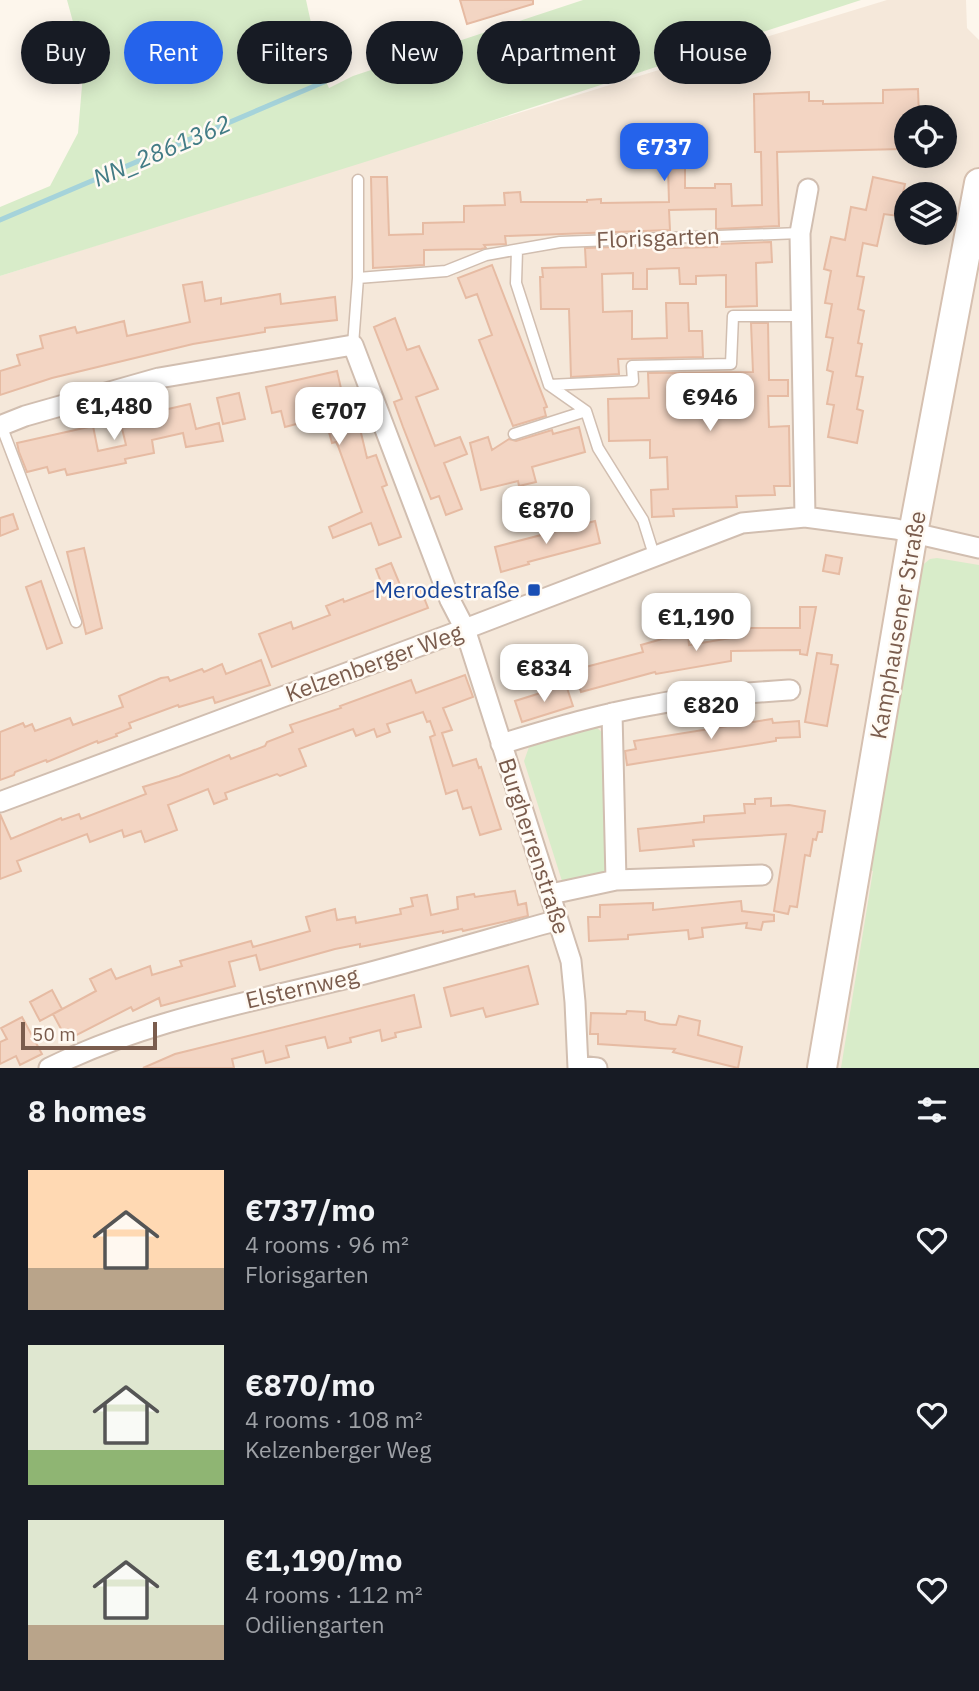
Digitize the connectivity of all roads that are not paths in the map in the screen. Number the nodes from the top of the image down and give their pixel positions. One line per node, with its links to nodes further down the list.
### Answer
1 (358, 180): 6 (lane)
2 (979, 183): 14 (main road, Kamphausener Straße)
3 (808, 189): 4 (street)
4 (800, 233): 5 (lane, Florisgarten); 7 (street)
5 (517, 250): 6 (lane, Florisgarten); 9 (lane)
6 (358, 278): 8 (lane)
7 (802, 316): 9 (lane); 13 (street)
8 (353, 345): 11 (street); 18 (street)
9 (549, 385): 10 (lane)
10 (586, 411): 12 (lane); 16 (lane)
11 (0, 425): 17 (lane)
12 (514, 433)
13 (805, 517): 14 (street, Kelzenberger Weg); 16 (street, Kelzenberger Weg)
14 (913, 533): 15 (street, Kelzenberger Weg); 29 (main road, Kamphausener Straße)
15 (979, 548)
16 (654, 555): 18 (street, Kelzenberger Weg)
17 (76, 622)
18 (465, 629): 21 (street, Burgherrenstraße); 22 (street, Kelzenberger Weg)
19 (790, 690): 20 (street)
20 (612, 713): 21 (street); 24 (street)
21 (501, 744): 25 (street, Burgherrenstraße)
22 (0, 802)
23 (762, 875): 24 (street)
24 (616, 880): 25 (street)
25 (551, 894): 26 (street, Burgherrenstraße)
26 (558, 920): 27 (street, Elsternweg); 28 (street, Burgherrenstraße)
27 (49, 1068)
28 (585, 1068)
29 (822, 1068)

